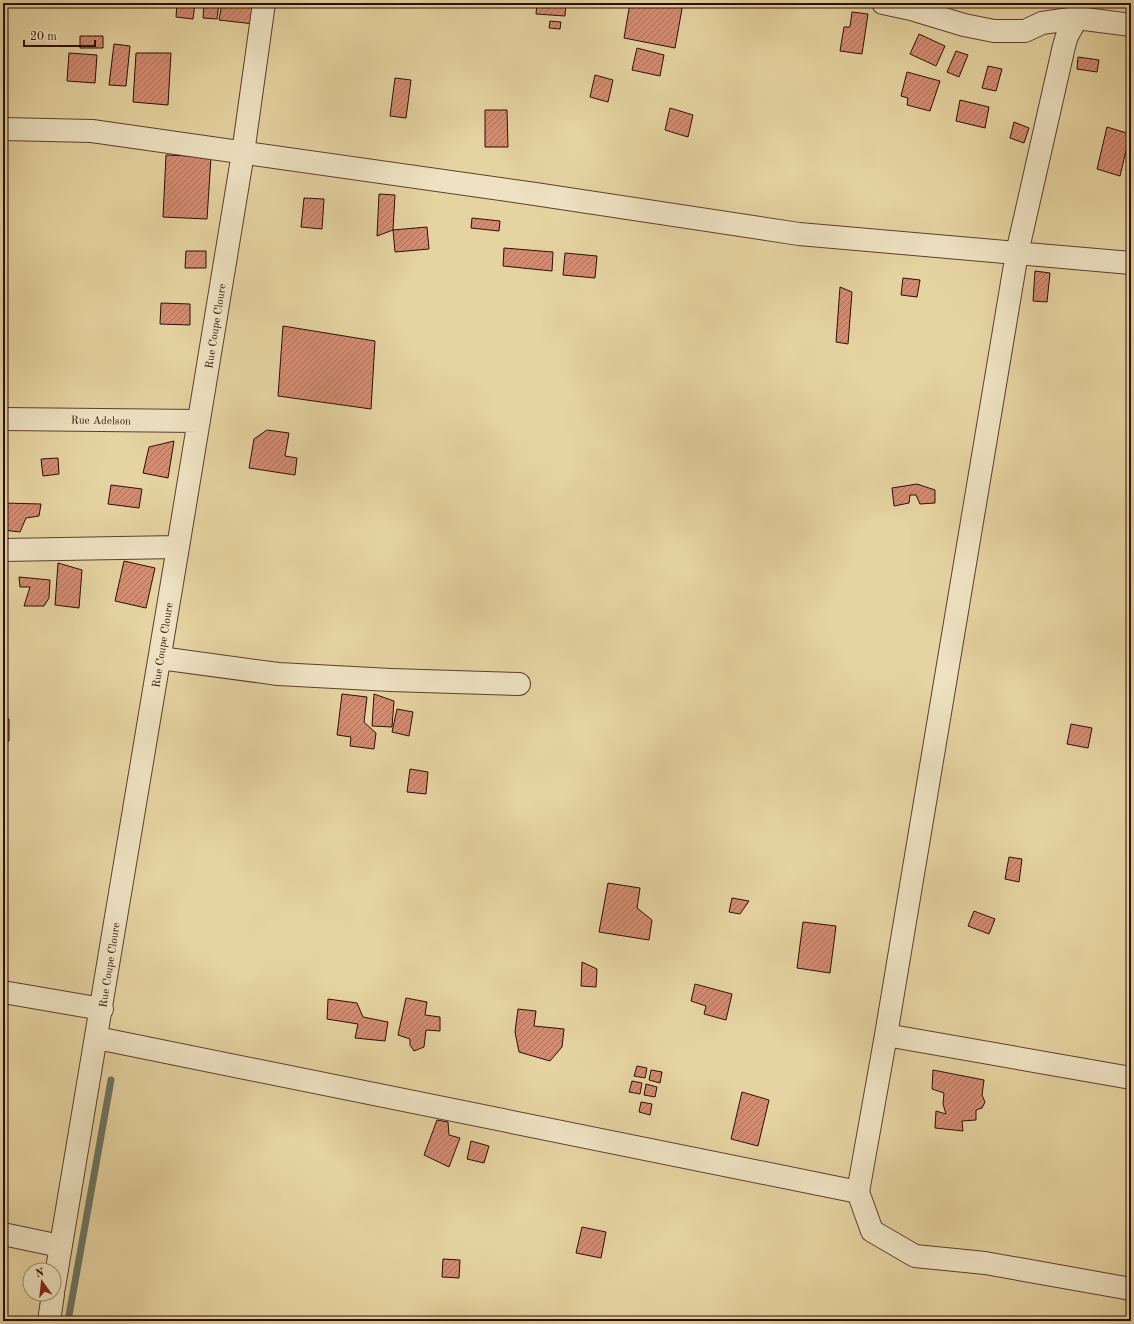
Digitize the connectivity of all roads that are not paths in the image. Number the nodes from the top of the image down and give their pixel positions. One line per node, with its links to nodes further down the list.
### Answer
1 (264, 3): 6 (street, Rue Coupe Cloure)
2 (883, 3): 3 (street)
3 (1078, 10): 4 (street); 7 (street)
4 (1131, 25)
5 (3, 129): 6 (street)
6 (243, 153): 7 (street); 10 (street, Rue Coupe Cloure)
7 (1017, 253): 8 (street); 17 (street)
8 (1131, 263)
9 (3, 419): 10 (street, Rue Adelson)
10 (199, 421): 11 (street, Rue Coupe Cloure)
11 (178, 547): 12 (street); 13 (street, Rue Coupe Cloure)
12 (3, 550)
13 (160, 658): 14 (street); 16 (street, Rue Coupe Cloure)
14 (519, 684)
15 (3, 992): 16 (street)
16 (102, 1009): 18 (street, Rue Coupe Cloure)
17 (886, 1035): 19 (street); 20 (street)
18 (97, 1038): 20 (street); 22 (street, Rue Coupe Cloure)
19 (1131, 1078)
20 (858, 1192): 24 (street)
21 (3, 1234): 22 (street)
22 (60, 1246): 23 (street, Rue Coupe Cloure)
23 (58, 1262)
24 (1131, 1289)
25 (52, 1302): 26 (street)
26 (49, 1321)

